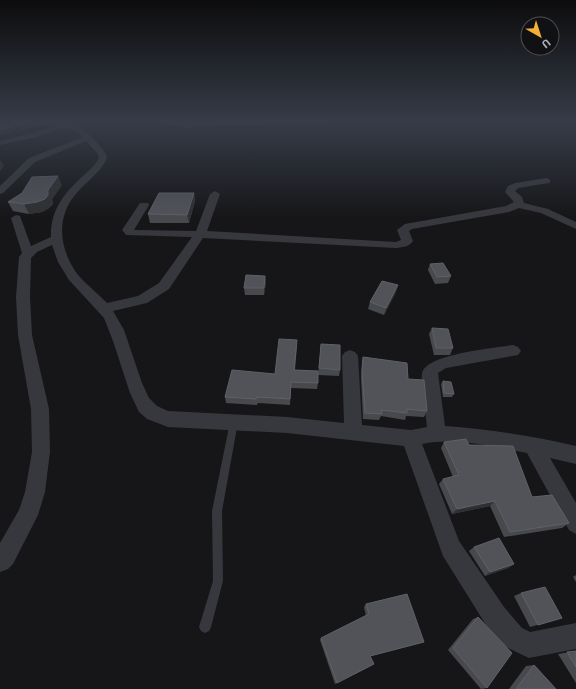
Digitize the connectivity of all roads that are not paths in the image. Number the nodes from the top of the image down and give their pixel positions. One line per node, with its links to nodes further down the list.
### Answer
1 (49, 153): 4 (street)
2 (101, 153): 11 (street)
3 (546, 181): 6 (street)
4 (0, 191)
5 (216, 194): 10 (street)
6 (518, 204): 9 (street); 10 (street)
7 (144, 205): 10 (street)
8 (16, 218): 12 (street)
9 (576, 226)
10 (200, 234): 13 (street)
11 (55, 239): 12 (street); 13 (street)
12 (28, 253): 23 (street)
13 (104, 308): 16 (street)
14 (513, 351): 18 (street)
15 (350, 356): 17 (street)
16 (234, 422): 17 (street); 24 (lane)
17 (353, 432): 19 (street)
18 (436, 433): 19 (street); 20 (street)
19 (411, 438): 25 (street)
20 (533, 445): 21 (street); 22 (street)
21 (576, 456)
22 (576, 523)
23 (0, 561)
24 (205, 627)
25 (576, 636)

